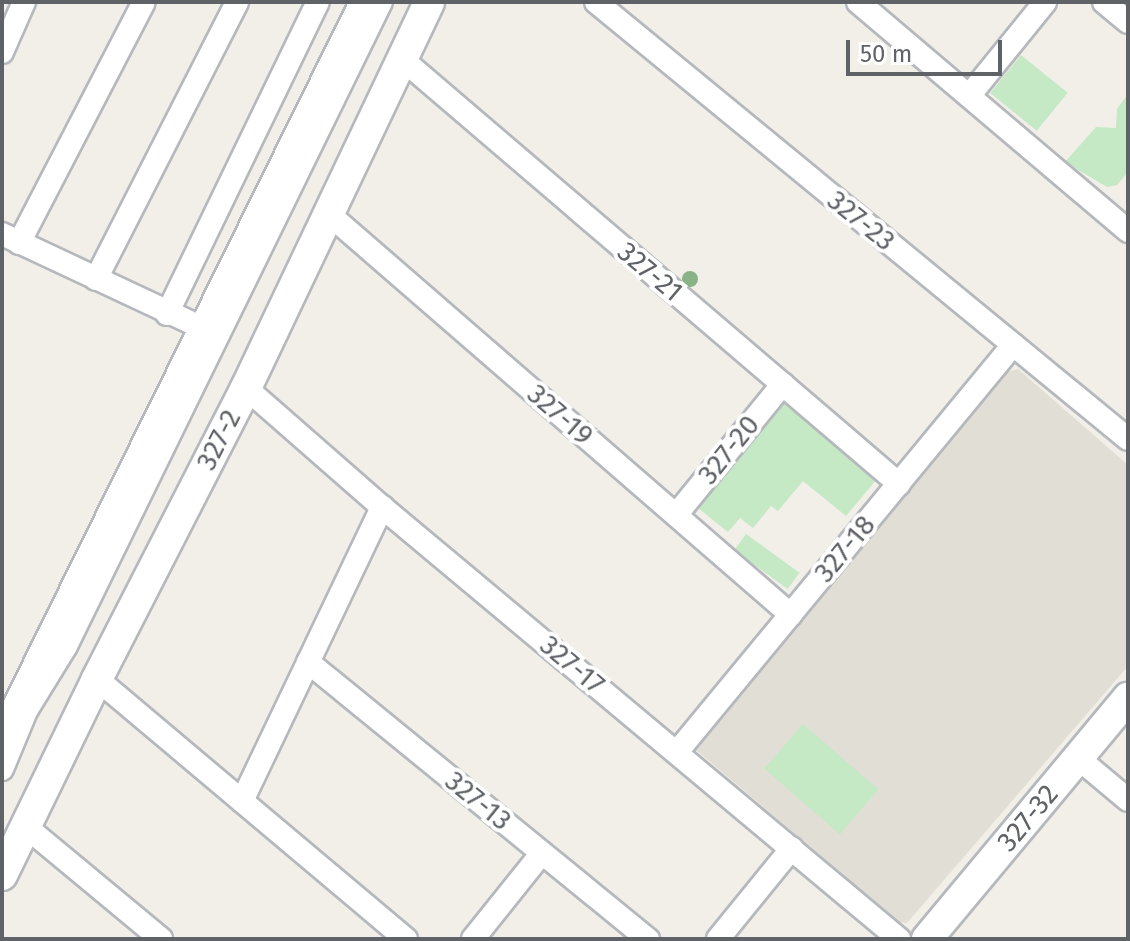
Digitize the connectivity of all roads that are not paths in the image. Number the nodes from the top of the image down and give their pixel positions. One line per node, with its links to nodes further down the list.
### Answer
1 (24, 2): 14 (street)
2 (144, 2): 19 (street)
3 (237, 2): 20 (street)
4 (318, 2): 21 (street)
5 (361, 2): 22 (street)
6 (381, 2): 22 (street)
7 (429, 2): 15 (street, 327-2)
8 (596, 2): 12 (street, 327-23)
9 (858, 2): 16 (street)
10 (1045, 2): 16 (street)
11 (1104, 2): 13 (street)
12 (618, 10): 23 (street, 327-23)
13 (1128, 22)
14 (2, 52)
15 (402, 59): 17 (street, 327-2); 24 (street, 327-21)
16 (969, 96): 18 (street)
17 (330, 215): 25 (street, 327-2); 29 (street, 327-19)
18 (1124, 219)
19 (11, 238): 20 (street)
20 (96, 279): 21 (street)
21 (167, 314): 22 (street)
22 (210, 331): 33 (street)
23 (1013, 345): 26 (street, 327-23); 27 (street, 327-18)
24 (783, 384): 27 (street, 327-21); 29 (street, 327-20)
25 (246, 388): 28 (street, 327-17); 32 (street, 327-2)
26 (1126, 433)
27 (899, 484): 30 (street, 327-18)
28 (382, 507): 31 (street); 36 (street, 327-17)
29 (676, 515): 30 (street, 327-19)
30 (791, 615): 36 (street, 327-18)
31 (308, 662): 40 (street); 43 (street, 327-13)
32 (97, 679): 40 (street); 41 (street, 327-2)
33 (17, 696): 35 (street); 38 (street)
34 (1128, 698): 37 (street, 327-32)
35 (2, 730)
36 (677, 752): 42 (street, 327-17)
37 (1078, 758): 39 (street); 51 (street, 327-32)
38 (2, 769)
39 (1128, 800)
40 (242, 801): 46 (street)
41 (25, 826): 44 (street, 327-2); 45 (street)
42 (792, 848): 49 (street); 50 (street, 327-17)
43 (542, 853): 47 (street); 48 (street, 327-13)
44 (2, 875)
45 (161, 939)
46 (406, 939)
47 (473, 939)
48 (648, 939)
49 (718, 939)
50 (899, 939)
51 (927, 939)

